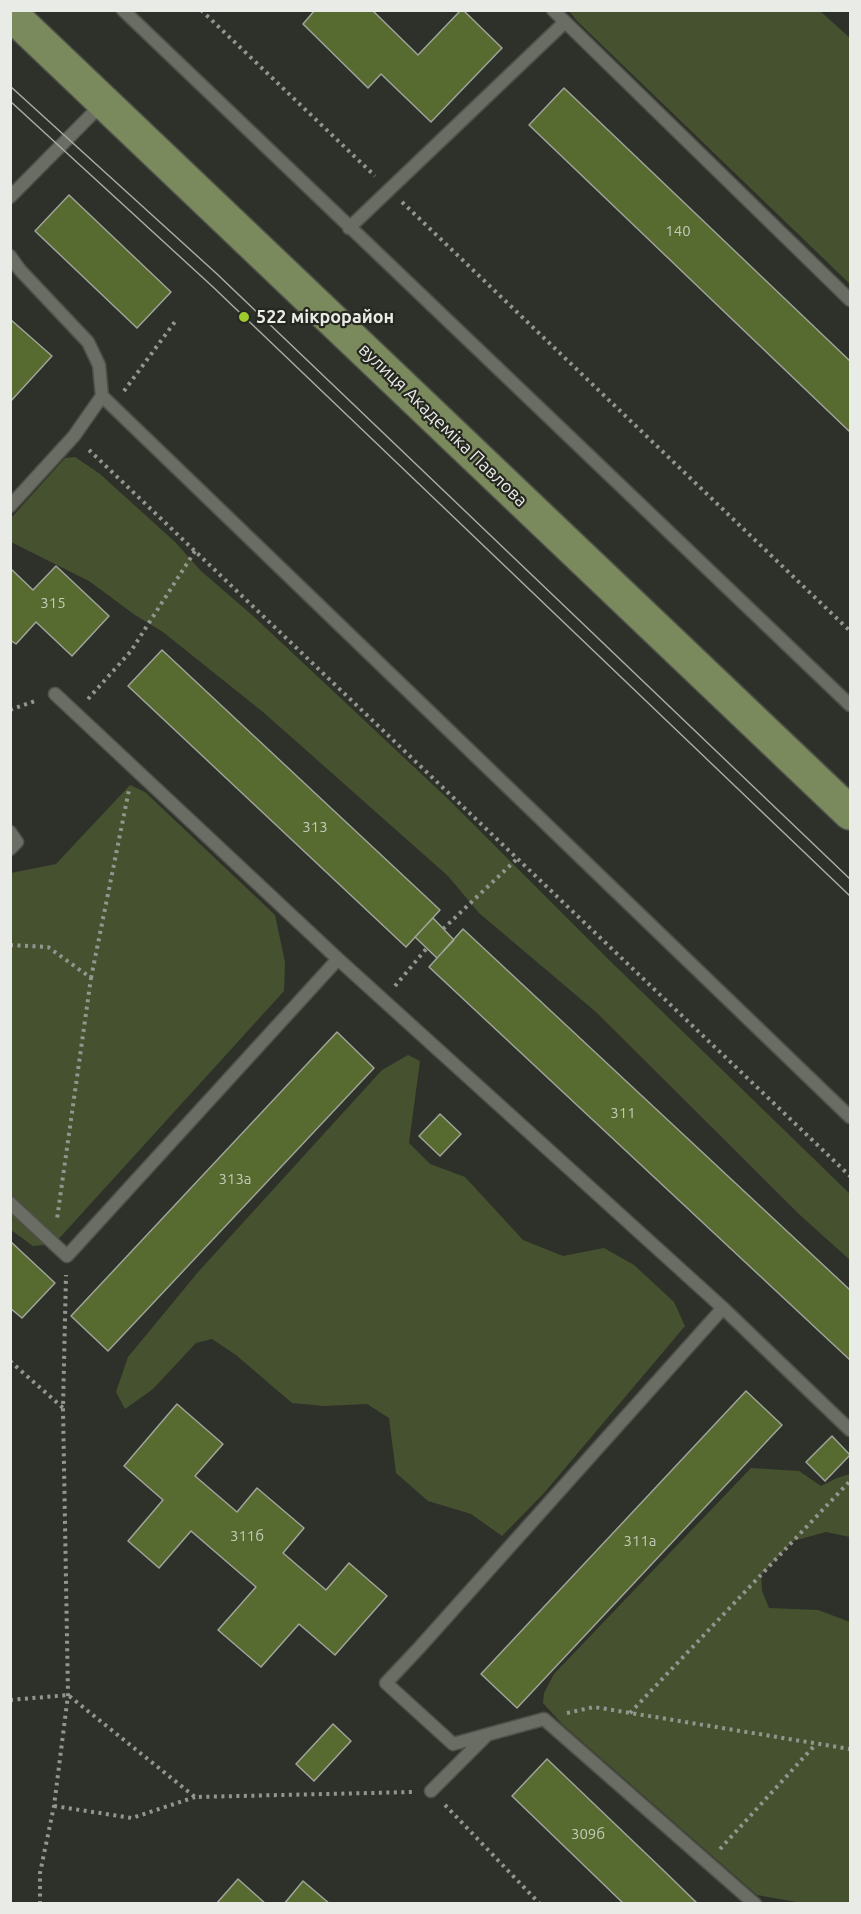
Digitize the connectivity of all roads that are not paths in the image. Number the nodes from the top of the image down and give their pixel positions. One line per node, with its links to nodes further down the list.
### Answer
1 (123, 10): 7 (lane)
2 (553, 10): 4 (lane)
3 (10, 13): 5 (main road, вулиця Академіка Павлова)
4 (565, 22): 7 (lane); 9 (lane)
5 (105, 101): 6 (lane); 14 (main road, вулиця Академіка Павлова)
6 (10, 197)
7 (349, 228): 13 (lane)
8 (10, 256): 10 (lane)
9 (850, 300)
10 (102, 396): 11 (lane); 18 (lane)
11 (10, 506)
12 (55, 694): 17 (lane)
13 (850, 705)
14 (850, 813)
15 (10, 832): 16 (lane)
16 (10, 849)
17 (338, 959): 19 (lane); 20 (lane)
18 (850, 1117)
19 (10, 1203)
20 (723, 1308): 21 (lane); 22 (lane)
21 (850, 1430)
22 (488, 1734): 23 (lane); 24 (lane)
23 (431, 1791)
24 (754, 1904)

